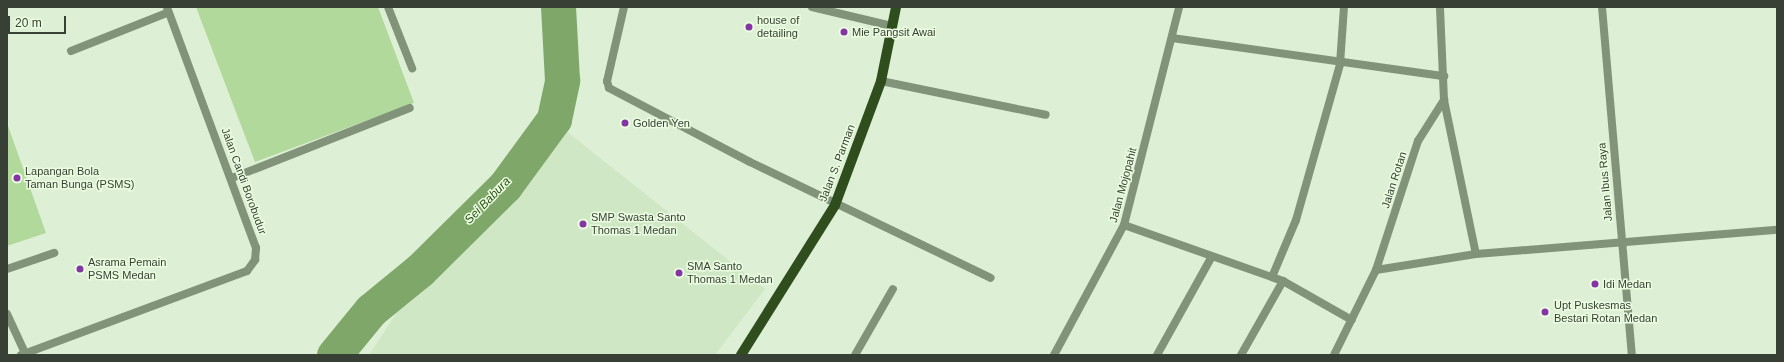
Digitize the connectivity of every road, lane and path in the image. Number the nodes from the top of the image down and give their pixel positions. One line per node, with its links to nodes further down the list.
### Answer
1 (388, 7): 14 (street)
2 (624, 7): 21 (street)
3 (812, 7): 10 (street)
4 (896, 7): 10 (main road, Jalan S. Parman)
5 (1179, 7): 11 (street, Jalan Mojopahit)
6 (1344, 7): 13 (street)
7 (1440, 7): 15 (street)
8 (1602, 7): 24 (street, Jalan Ibus Raya)
9 (168, 10): 12 (street); 20 (street, Jalan Candi Borobudur)
10 (892, 26): 16 (main road, Jalan S. Parman)
11 (1172, 38): 13 (street); 22 (street, Jalan Mojopahit)
12 (71, 51)
13 (1340, 64): 15 (street); 30 (street)
14 (412, 68)
15 (1444, 76): 17 (street)
16 (881, 81): 19 (street); 21 (main road, Jalan S. Parman)
17 (1444, 100): 26 (street); 29 (street, Jalan Rotan)
18 (410, 108): 20 (street)
19 (1046, 114)
20 (232, 178): 36 (street, Jalan Candi Borobudur)
21 (835, 205): 31 (street); 37 (main road, Jalan S. Parman)
22 (1124, 225): 27 (street); 39 (street, Jalan Mojopahit)
23 (1777, 230): 24 (street)
24 (1622, 242): 26 (street); 43 (street, Jalan Ibus Raya)
25 (54, 253): 28 (street)
26 (1476, 254): 29 (street)
27 (1211, 258): 30 (street); 40 (street)
28 (7, 269)
29 (1376, 270): 35 (street, Jalan Rotan)
30 (1272, 277): 32 (street)
31 (991, 278)
32 (1283, 281): 35 (street); 41 (street)
33 (893, 289): 38 (street)
34 (7, 314): 36 (street)
35 (1352, 320): 42 (street, Jalan Rotan)
36 (23, 354)
37 (741, 355)
38 (855, 355)
39 (1054, 355)
40 (1157, 355)
41 (1241, 355)
42 (1334, 355)
43 (1632, 355)

